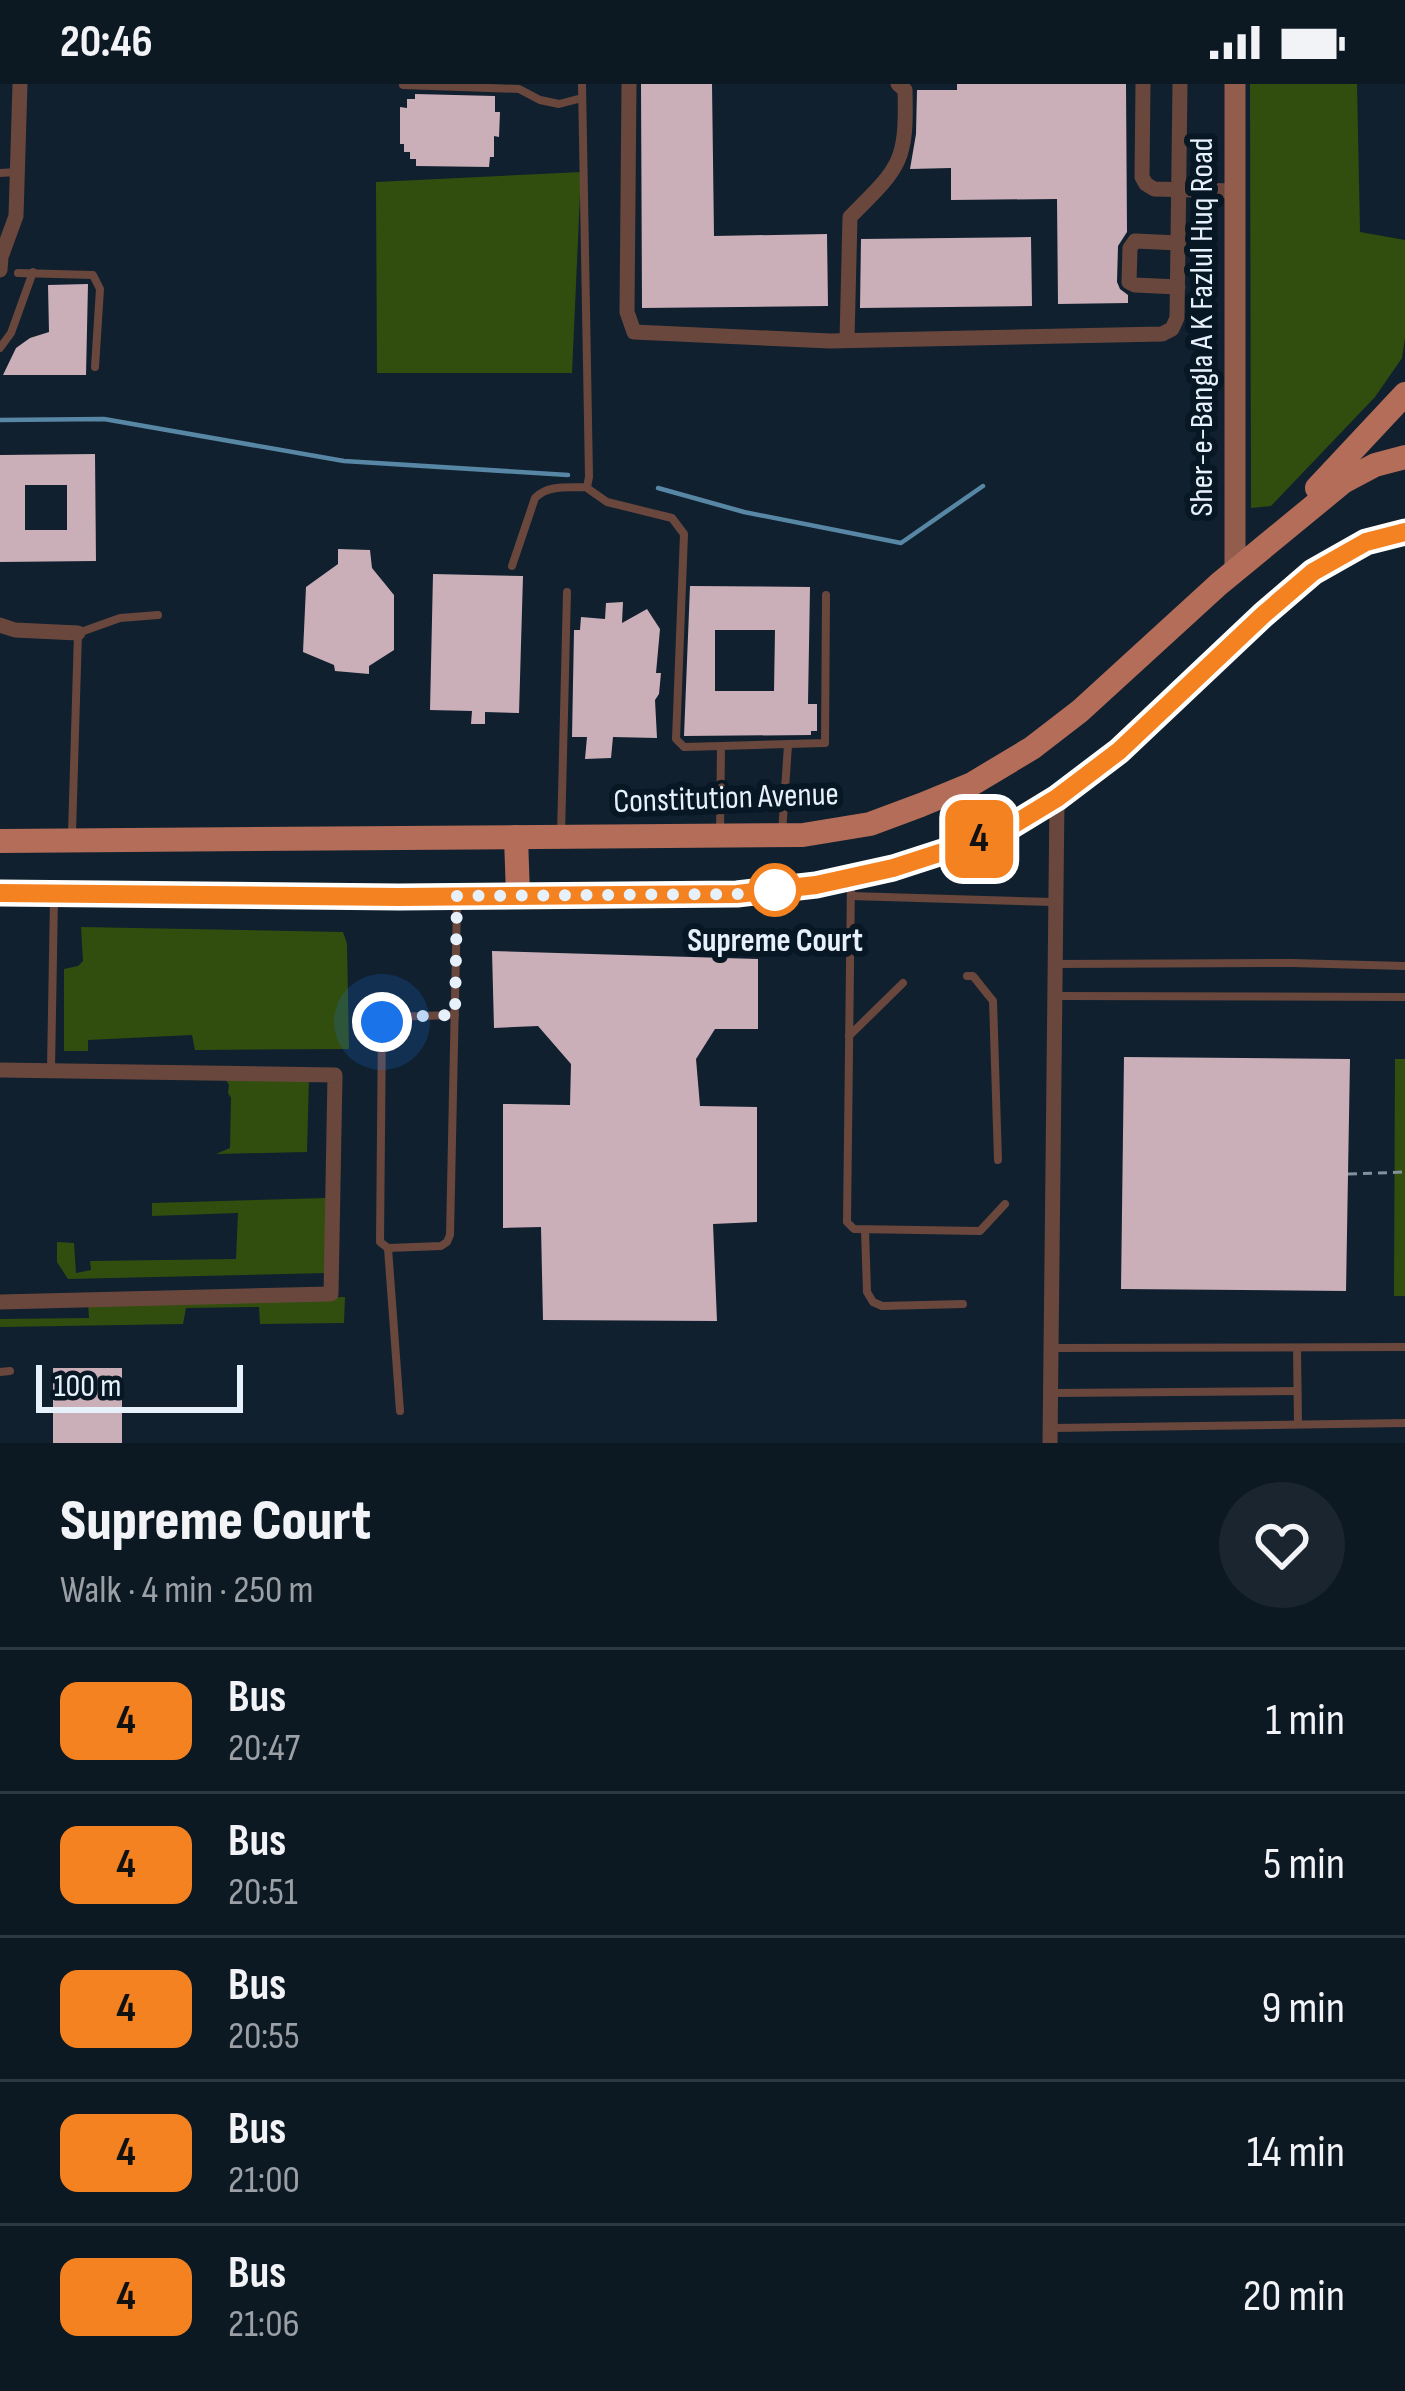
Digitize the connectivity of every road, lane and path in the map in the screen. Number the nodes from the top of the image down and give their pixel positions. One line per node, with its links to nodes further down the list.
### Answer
1 (20, 84): 10 (street)
2 (582, 84): 9 (lane)
3 (628, 84): 17 (street)
4 (898, 84): 17 (street)
5 (1142, 84): 11 (street)
6 (1180, 84): 11 (street)
7 (1235, 84): 12 (street, Sher-e-Bangla A K Fazlul Huq Road)
8 (403, 85): 9 (lane)
9 (582, 98): 22 (lane)
10 (8, 172): 14 (street)
11 (1180, 190): 12 (street); 13 (street)
12 (1235, 191): 26 (street, Sher-e-Bangla A K Fazlul Huq Road)
13 (1179, 243): 16 (street); 16 (street)
14 (7, 272): 15 (lane)
15 (33, 272): 18 (lane); 19 (lane)
16 (1178, 287): 17 (street)
17 (847, 340)
18 (0, 348)
19 (95, 367)
20 (1405, 394): 23 (main road)
21 (1405, 457): 23 (main road, Constitution Avenue)
22 (587, 488): 25 (lane); 33 (lane)
23 (1287, 529): 26 (main road, Constitution Avenue)
24 (1405, 532): 34 (main road)
25 (512, 566)
26 (1234, 570): 36 (main road, Constitution Avenue)
27 (567, 592): 38 (lane)
28 (826, 595): 32 (lane)
29 (158, 615): 31 (lane)
30 (0, 625): 31 (street)
31 (78, 633): 40 (lane)
32 (788, 745): 33 (lane); 36 (lane)
33 (721, 746): 35 (lane)
34 (1057, 798): 41 (main road); 46 (street)
35 (719, 835): 36 (main road, Constitution Avenue); 38 (main road, Constitution Avenue)
36 (782, 835)
37 (516, 837): 38 (main road, Constitution Avenue); 40 (main road, Constitution Avenue); 45 (main road)
38 (561, 837)
39 (0, 841): 40 (main road, Constitution Avenue)
40 (72, 841)
41 (851, 887): 45 (main road); 46 (lane); 54 (lane)
42 (0, 893): 43 (main road)
43 (55, 893): 44 (main road); 56 (lane)
44 (457, 896): 45 (main road); 53 (lane)
45 (518, 896)
46 (1055, 902): 47 (street)
47 (1054, 964): 48 (lane); 51 (street)
48 (1405, 966)
49 (967, 976): 57 (lane)
50 (902, 983): 54 (lane)
51 (1054, 996): 52 (lane); 67 (street)
52 (1405, 997)
53 (455, 1015): 62 (lane); 62 (lane)
54 (849, 1036): 61 (lane)
55 (0, 1070): 56 (street)
56 (51, 1070): 63 (street)
57 (998, 1160)
58 (1405, 1172): 59 (path)
59 (1348, 1174)
60 (1005, 1204): 61 (lane)
61 (865, 1230): 64 (lane)
62 (388, 1248): 70 (lane)
63 (0, 1302)
64 (963, 1304)
65 (1297, 1347): 66 (lane); 67 (lane); 68 (lane)
66 (1405, 1347)
67 (1051, 1348): 69 (street)
68 (1297, 1391): 69 (lane); 72 (lane)
69 (1050, 1393): 73 (street)
70 (400, 1411)
71 (1405, 1423): 72 (lane)
72 (1298, 1424): 73 (lane)
73 (1050, 1436)

